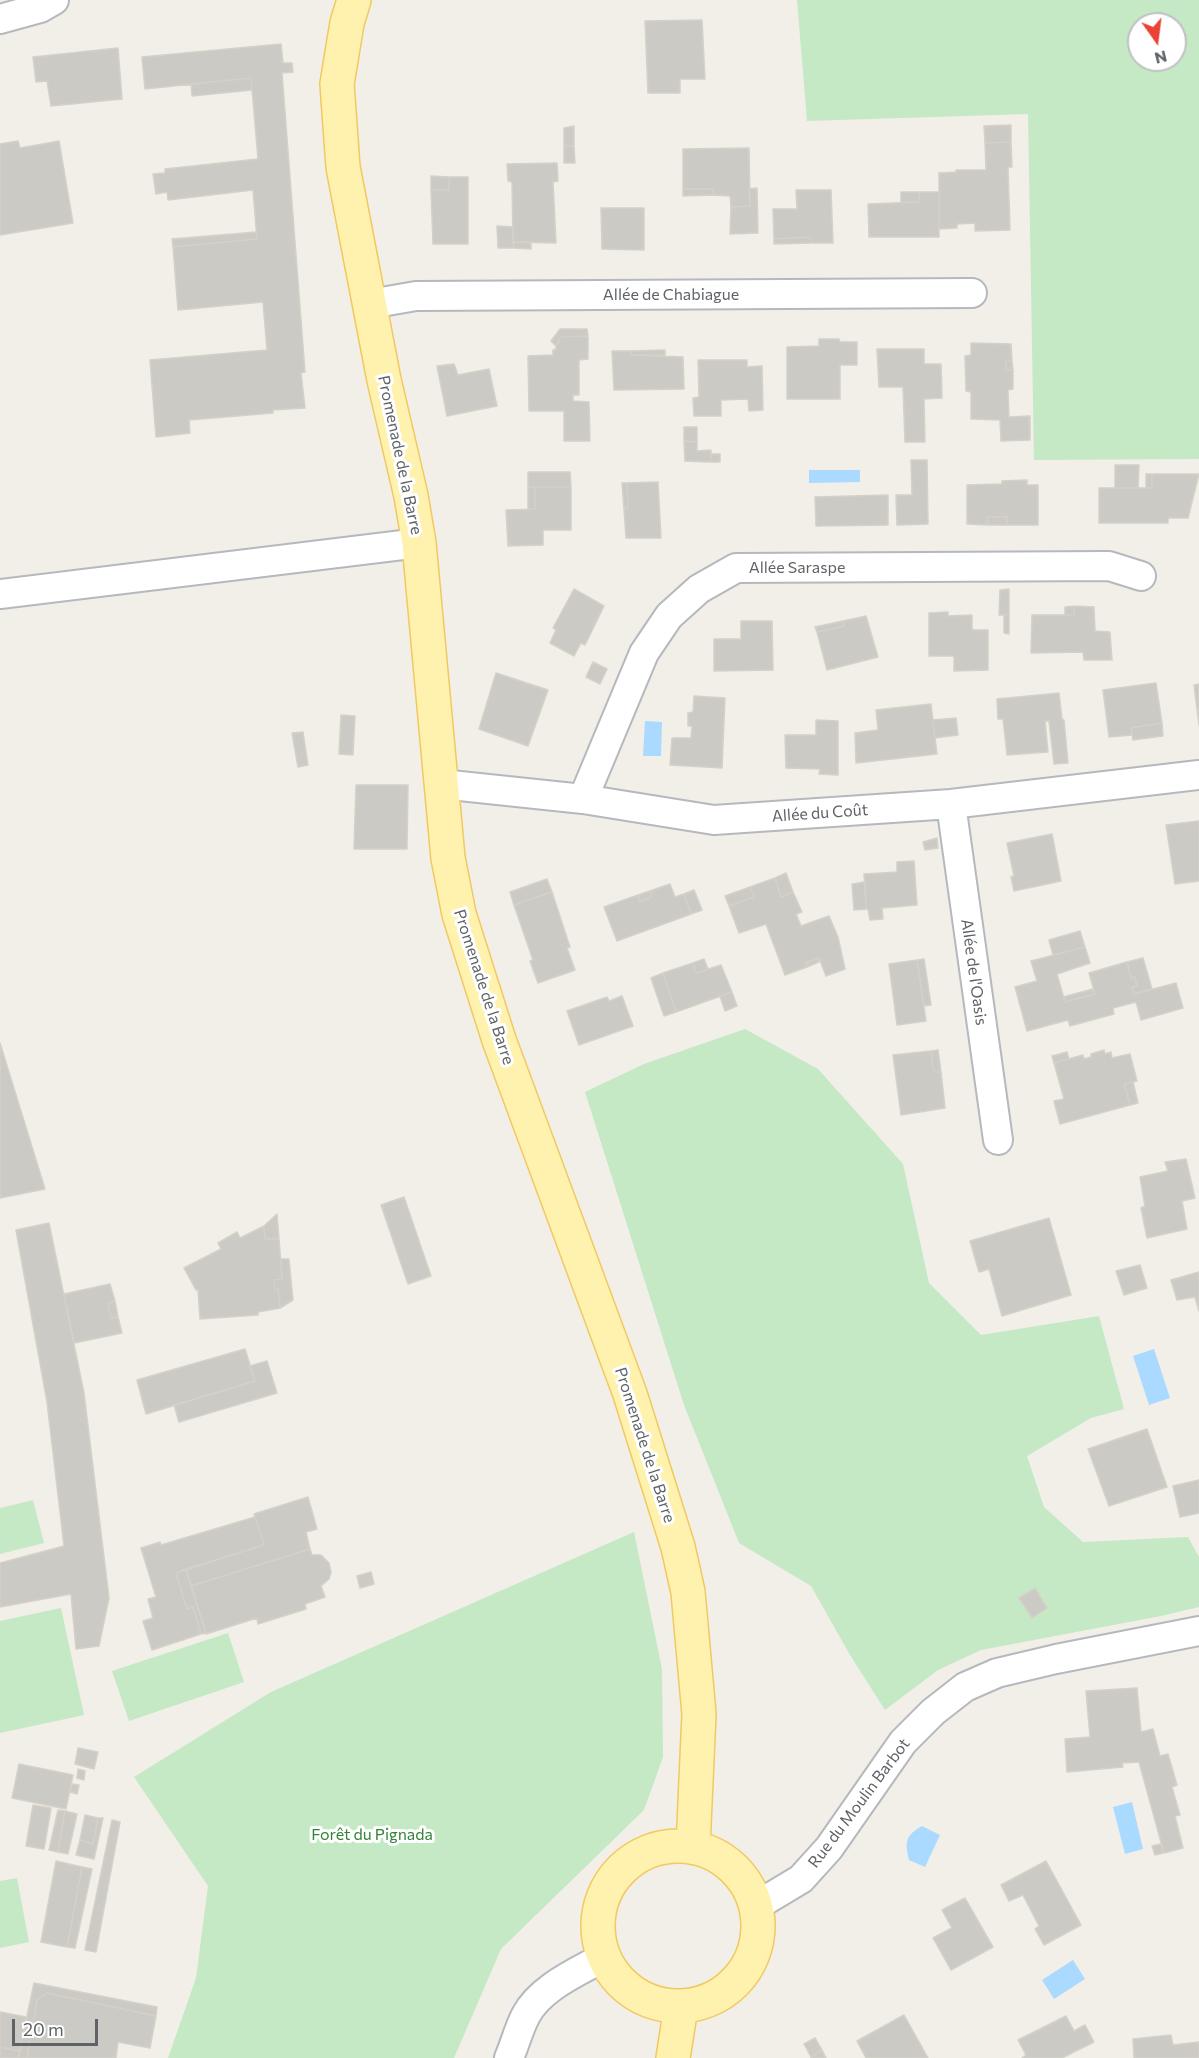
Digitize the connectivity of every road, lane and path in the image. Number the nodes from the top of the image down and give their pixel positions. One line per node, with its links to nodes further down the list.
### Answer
1 (54, 0): 3 (street)
2 (354, 0): 5 (main road, Promenade de la Barre)
3 (0, 19)
4 (972, 293): 5 (street, Allée de Chabiague)
5 (370, 304): 6 (main road, Promenade de la Barre)
6 (419, 543): 8 (street); 10 (main road, Promenade de la Barre)
7 (1141, 576): 11 (street, Allée Saraspe)
8 (0, 594)
9 (1199, 775): 12 (street, Allée du Coût)
10 (441, 784): 11 (street, Allée du Coût); 15 (main road, Promenade de la Barre)
11 (584, 799): 12 (street, Allée du Coût)
12 (951, 804): 13 (street, Allée de l'Oasis)
13 (998, 1140)
14 (1199, 1631): 16 (street, Rue du Moulin Barbot)
15 (693, 1847): 16 (main road); 17 (main road)
16 (756, 1906): 18 (main road)
17 (604, 1957): 18 (main road); 19 (street)
18 (681, 2007): 20 (main road)
19 (509, 2058)
20 (673, 2058)

